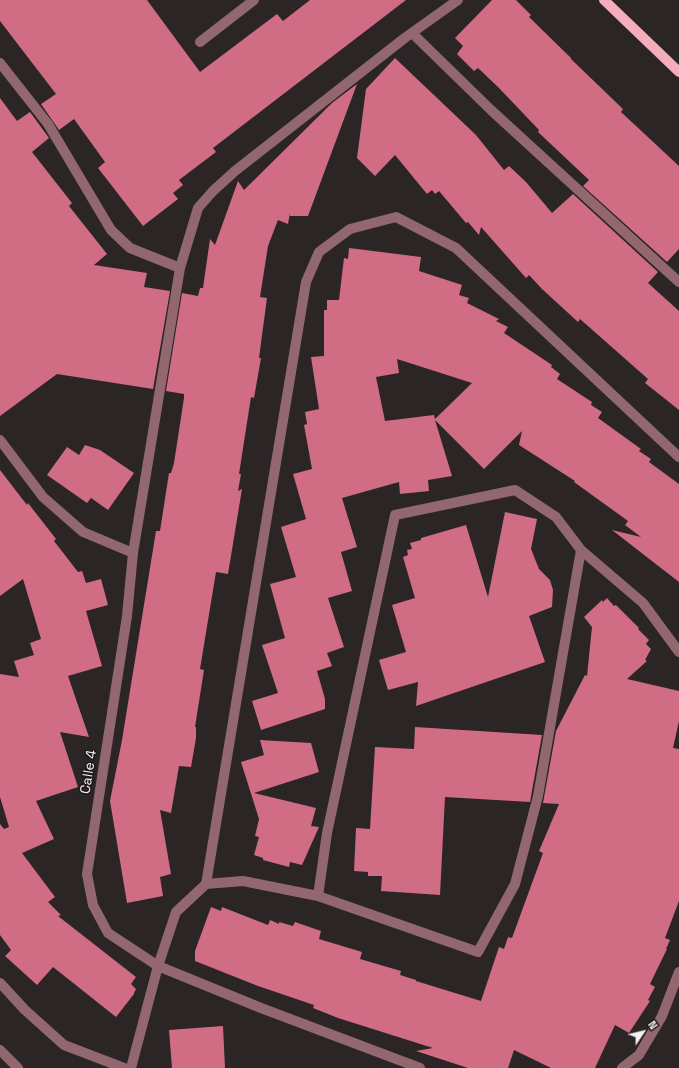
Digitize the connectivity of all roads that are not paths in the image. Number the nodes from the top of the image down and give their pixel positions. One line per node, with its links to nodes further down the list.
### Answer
1 (254, 0): 5 (street)
2 (458, 0): 4 (street, Calle 4)
3 (604, 0): 7 (main road)
4 (412, 33): 8 (street, Calle 4); 9 (street)
5 (200, 42)
6 (0, 63): 8 (street)
7 (679, 72)
8 (180, 268): 13 (street, Calle 4)
9 (679, 282)
10 (0, 440): 13 (street)
11 (679, 457): 15 (street)
12 (581, 550): 14 (street); 16 (street); 16 (street)
13 (133, 552): 17 (street, Calle 4)
14 (679, 652)
15 (206, 884): 16 (street); 17 (street)
16 (318, 896)
17 (158, 966): 23 (street); 24 (street, Calle 4)
18 (679, 972): 25 (street)
19 (0, 982): 22 (street)
20 (0, 1050): 21 (street)
21 (18, 1068)
22 (124, 1068)
23 (130, 1068)
24 (420, 1068)
25 (622, 1068)

